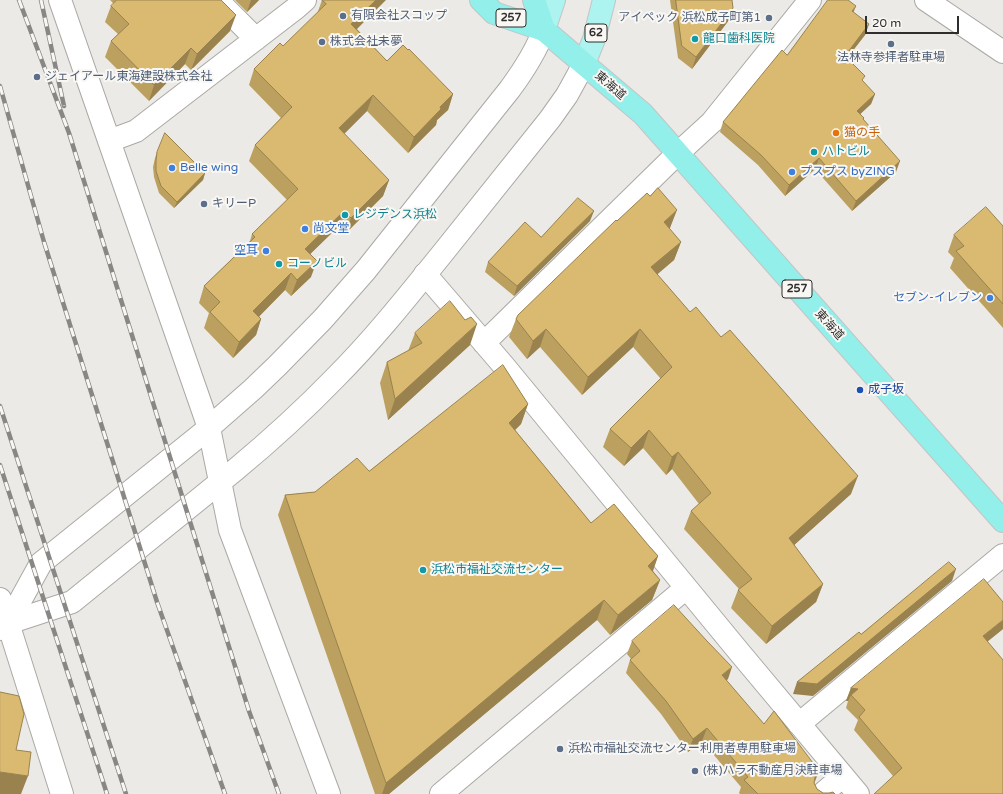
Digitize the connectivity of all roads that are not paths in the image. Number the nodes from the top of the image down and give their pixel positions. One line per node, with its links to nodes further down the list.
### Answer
1 (60, 0): 14 (street)
2 (217, 0): 11 (street)
3 (305, 0): 11 (street)
4 (481, 0): 10 (highway, 257)
5 (534, 0): 10 (highway, 257)
6 (554, 0): 10 (main road)
7 (604, 0): 13 (main road, 62)
8 (810, 0): 15 (street)
9 (926, 0): 12 (street)
10 (544, 30): 13 (highway, 257); 18 (street)
11 (256, 39): 14 (street)
12 (1003, 52)
13 (584, 64): 15 (highway, 東海道 / 257); 16 (street)
14 (109, 140): 18 (street)
15 (677, 154): 17 (street); 20 (highway, 東海道 / 257)
16 (426, 274): 17 (street); 19 (street)
17 (484, 343): 22 (street)
18 (209, 428): 19 (street); 24 (street)
19 (220, 483): 24 (street); 28 (street)
20 (1003, 521)
21 (1003, 555): 25 (street)
22 (686, 588): 25 (street); 29 (street)
23 (0, 599): 24 (street)
24 (4, 626): 27 (street)
25 (799, 724): 26 (street)
26 (843, 776): 30 (street); 31 (street)
27 (62, 794)
28 (329, 794)
29 (442, 794)
30 (822, 794)
31 (858, 794)

